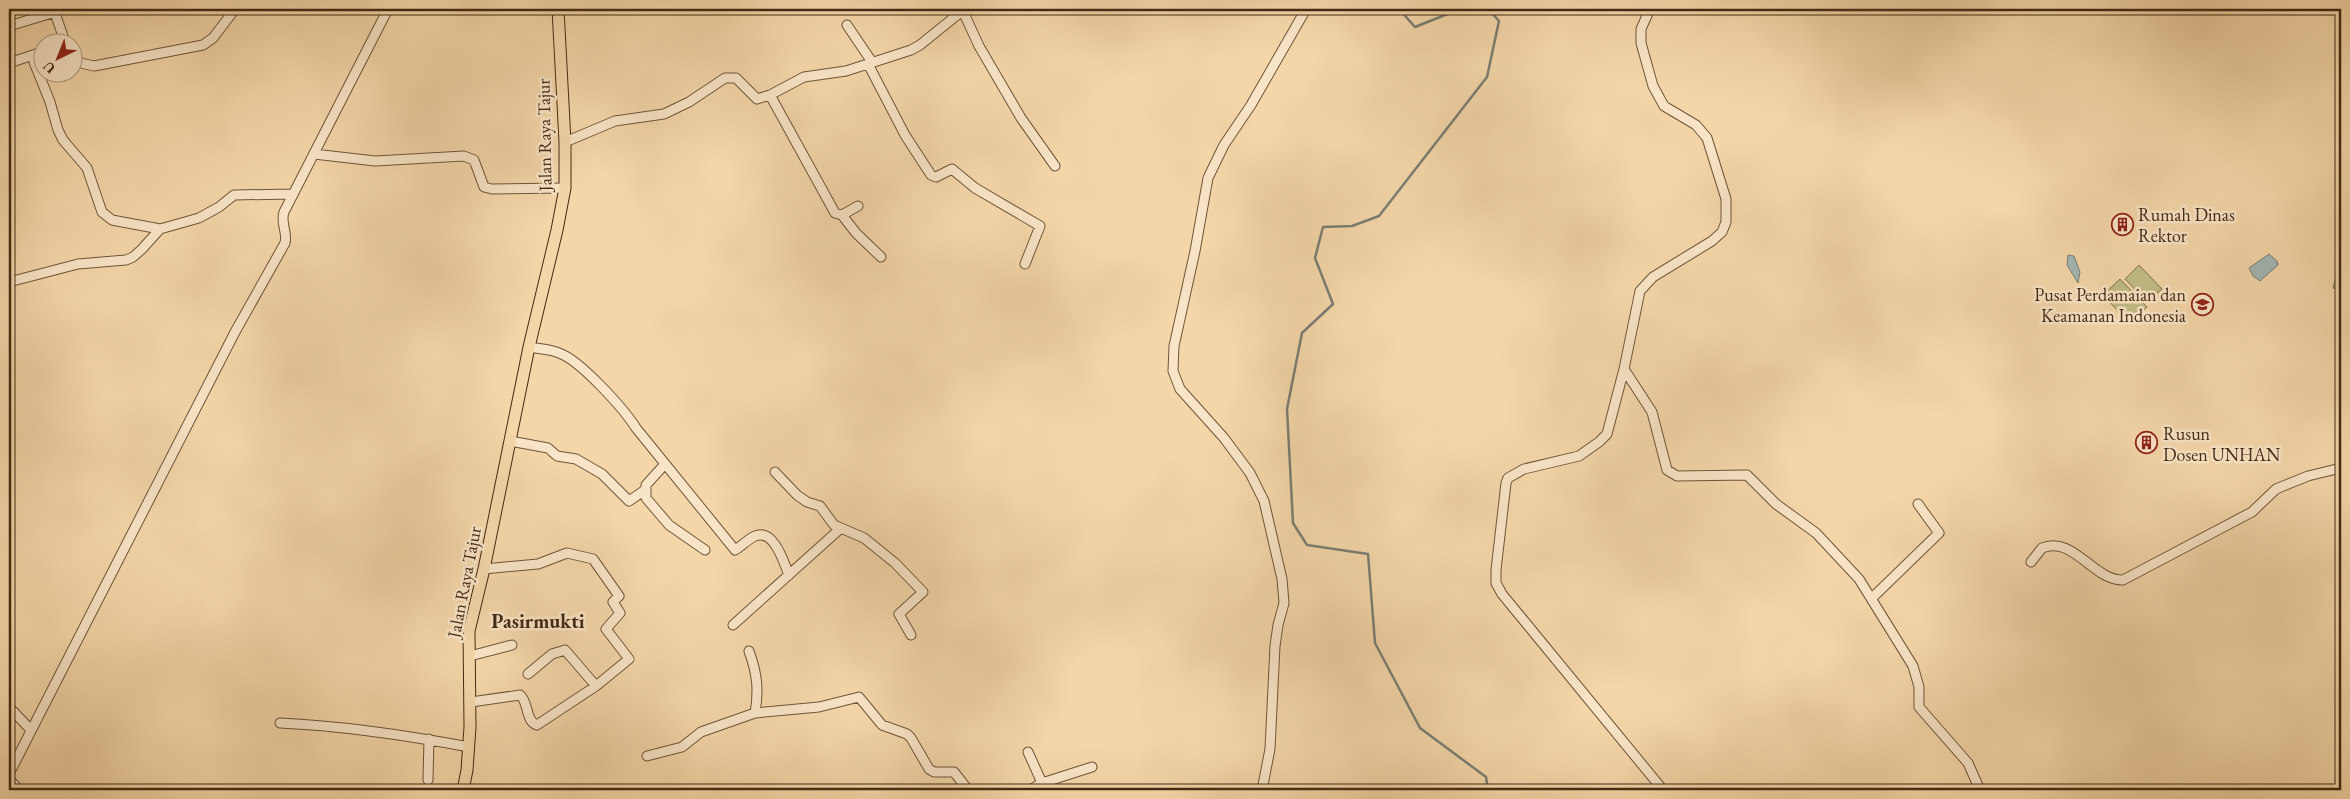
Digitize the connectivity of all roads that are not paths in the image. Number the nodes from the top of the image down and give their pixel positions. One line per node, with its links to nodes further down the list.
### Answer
1 (235, 9): 12 (street)
2 (388, 9): 17 (street)
3 (558, 9): 16 (main road, Jalan Raya Tajur)
4 (1306, 9): 66 (street)
5 (1650, 9): 28 (street)
6 (962, 10): 13 (street); 18 (street)
7 (847, 25): 13 (street)
8 (9, 26): 9 (street)
9 (62, 32)
10 (32, 55): 11 (street)
11 (9, 63)
12 (82, 63)
13 (870, 63): 15 (street); 25 (street)
14 (42, 82): 23 (street)
15 (770, 95): 16 (street); 22 (street)
16 (565, 142): 19 (main road, Jalan Raya Tajur)
17 (314, 154): 19 (street); 20 (street)
18 (1055, 166)
19 (565, 188): 27 (main road, Jalan Raya Tajur)
20 (292, 194): 23 (street); 52 (street)
21 (858, 206): 22 (street)
22 (842, 215): 24 (street)
23 (160, 229): 26 (street)
24 (881, 257)
25 (1025, 264)
26 (9, 282)
27 (529, 347): 29 (main road, Jalan Raya Tajur); 30 (street)
28 (1624, 369): 40 (street); 67 (street)
29 (510, 441): 33 (street); 38 (main road, Jalan Raya Tajur)
30 (665, 464): 33 (street); 39 (street)
31 (2341, 468): 37 (street)
32 (775, 472): 35 (street)
33 (645, 490): 36 (street)
34 (1918, 504): 40 (street)
35 (840, 528): 39 (street); 42 (street)
36 (704, 550)
37 (2031, 562)
38 (484, 569): 45 (main road, Jalan Raya Tajur); 47 (street)
39 (789, 575): 41 (street)
40 (1872, 598): 68 (street)
41 (733, 625)
42 (911, 635)
43 (512, 645): 45 (street)
44 (749, 651): 50 (street)
45 (470, 656): 48 (main road, Jalan Raya Tajur)
46 (528, 674): 47 (street)
47 (596, 686): 48 (street)
48 (471, 702): 54 (main road, Jalan Raya Tajur)
49 (9, 707): 52 (street)
50 (755, 713): 56 (street); 64 (street)
51 (280, 723): 53 (street)
52 (31, 730): 58 (street)
53 (429, 739): 54 (street); 60 (street)
54 (469, 747): 63 (main road, Jalan Raya Tajur)
55 (1028, 752): 61 (street)
56 (647, 756)
57 (1092, 766): 61 (street)
58 (9, 774)
59 (9, 780): 62 (street)
60 (428, 780)
61 (1042, 783): 65 (street)
62 (19, 790)
63 (463, 790)
64 (968, 790)
65 (1030, 790)
66 (1262, 790)
67 (1663, 790)
68 (1980, 790)

